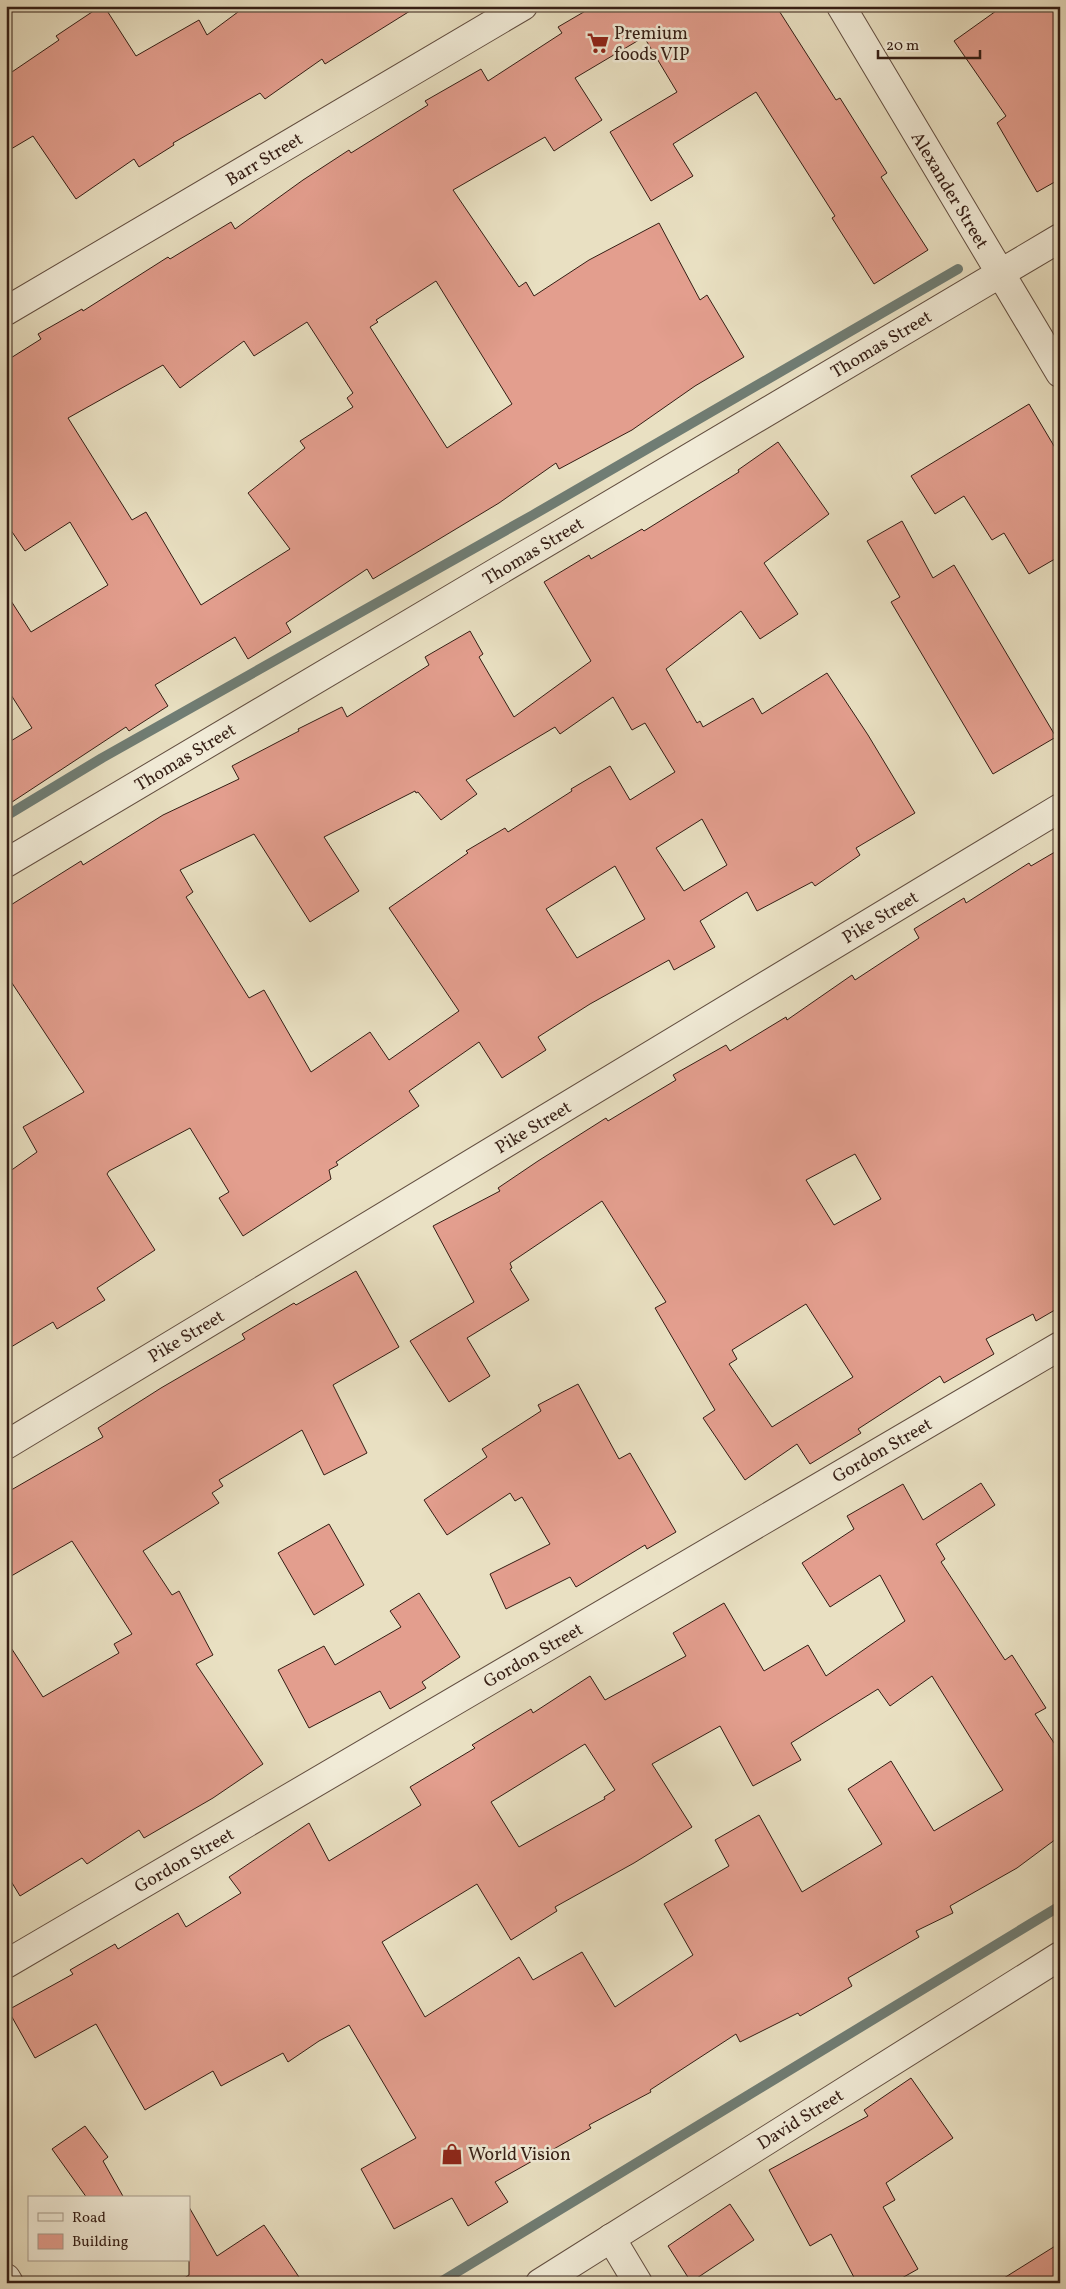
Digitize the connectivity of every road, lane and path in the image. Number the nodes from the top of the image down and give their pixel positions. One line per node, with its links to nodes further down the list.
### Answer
1 (523, 6): 5 (street, Barr Street)
2 (841, 6): 4 (street, Alexander Street)
3 (1060, 238): 4 (street, Thomas Street)
4 (1000, 274): 6 (street, Alexander Street); 8 (street, Thomas Street)
5 (6, 311)
6 (1060, 373)
7 (1060, 808): 10 (street, Pike Street)
8 (6, 863)
9 (1060, 1346): 12 (street, Gordon Street)
10 (6, 1445)
11 (1060, 1956): 13 (street, David Street)
12 (6, 1964)
13 (611, 2238): 16 (street, David Street); 17 (street)
14 (6, 2278): 15 (street)
15 (9, 2283)
16 (540, 2283)
17 (638, 2283)

